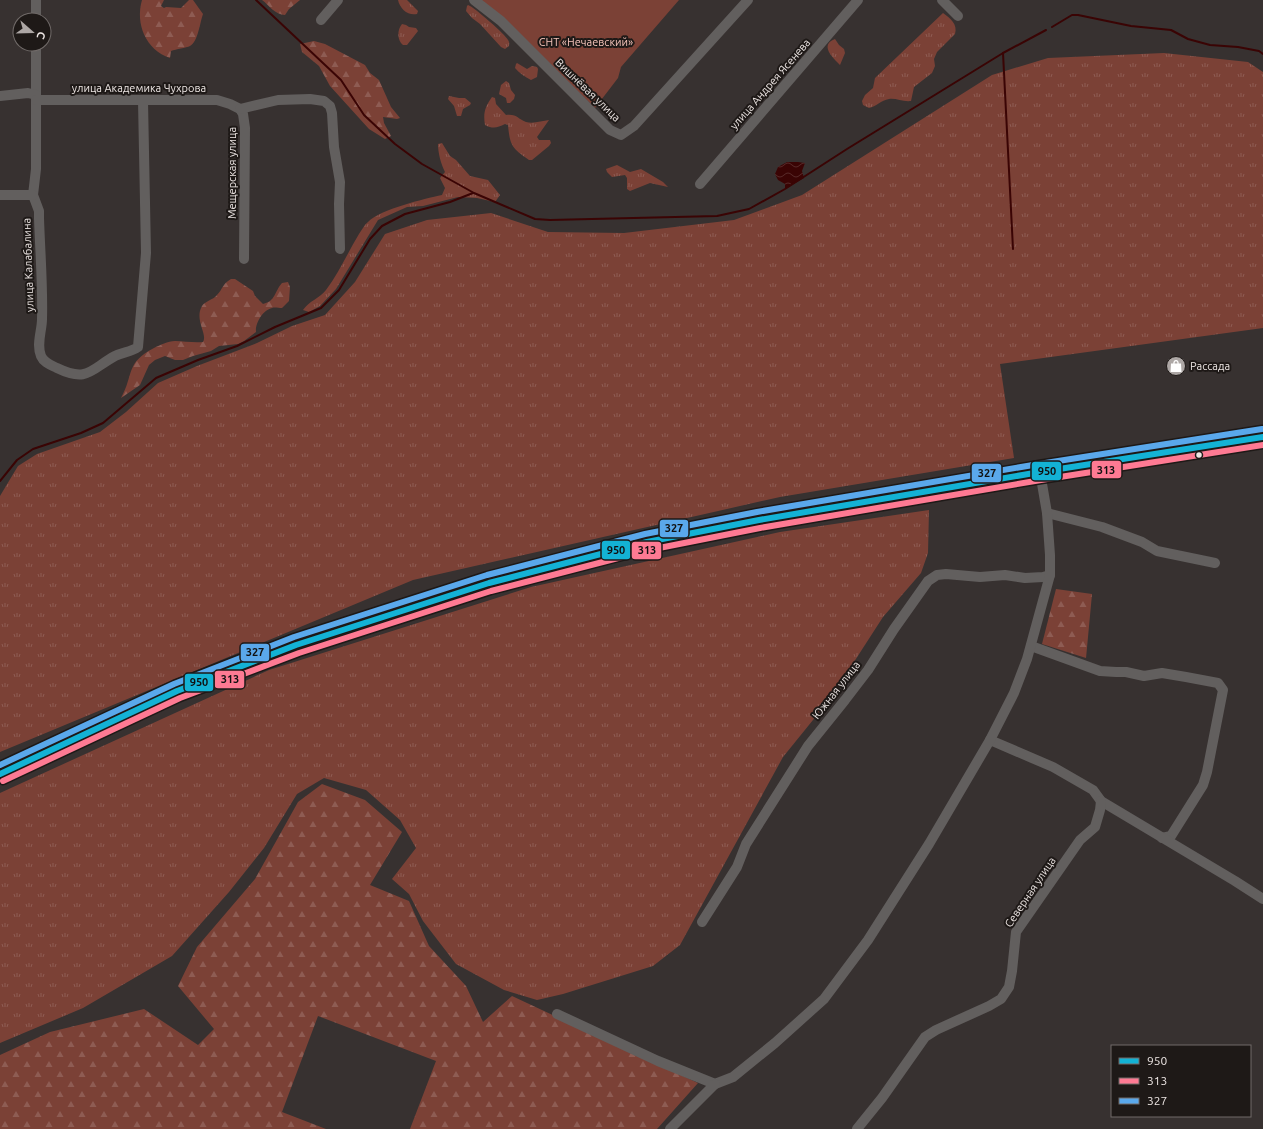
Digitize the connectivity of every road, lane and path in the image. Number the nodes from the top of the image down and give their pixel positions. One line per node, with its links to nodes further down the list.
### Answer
1 (36, 0): 7 (street)
2 (338, 0): 9 (street)
3 (474, 0): 4 (street, Вишнёвая улица)
4 (748, 0)
5 (858, 0): 15 (street, улица Андрея Ясенева)
6 (942, 0): 8 (street)
7 (36, 12)
8 (958, 16)
9 (321, 20)
10 (36, 52): 12 (street, улица Калабалина)
11 (0, 96): 12 (street, улица Академика Чухрова)
12 (36, 97): 13 (street, улица Академика Чухрова); 17 (street, улица Калабалина)
13 (143, 101): 14 (street, улица Академика Чухрова); 17 (street, улица Калабалина)
14 (240, 109): 18 (street); 19 (street, Мещерская улица)
15 (700, 184)
16 (0, 194): 17 (street)
17 (33, 195)
18 (340, 250)
19 (244, 259)
20 (1263, 437): 21 (main road)
21 (1040, 472): 22 (street); 27 (main road)
22 (1047, 513): 23 (street); 24 (street)
23 (1215, 563)
24 (1050, 575): 25 (street); 31 (street, Южная улица)
25 (1031, 646): 26 (street); 29 (street)
26 (990, 740): 28 (street); 33 (street)
27 (0, 774)
28 (1101, 801): 29 (street); 35 (street, Северная улица)
29 (1162, 838): 30 (street)
30 (1263, 899)
31 (702, 922)
32 (557, 1014): 33 (street)
33 (715, 1084): 34 (street)
34 (670, 1129)
35 (857, 1129)

